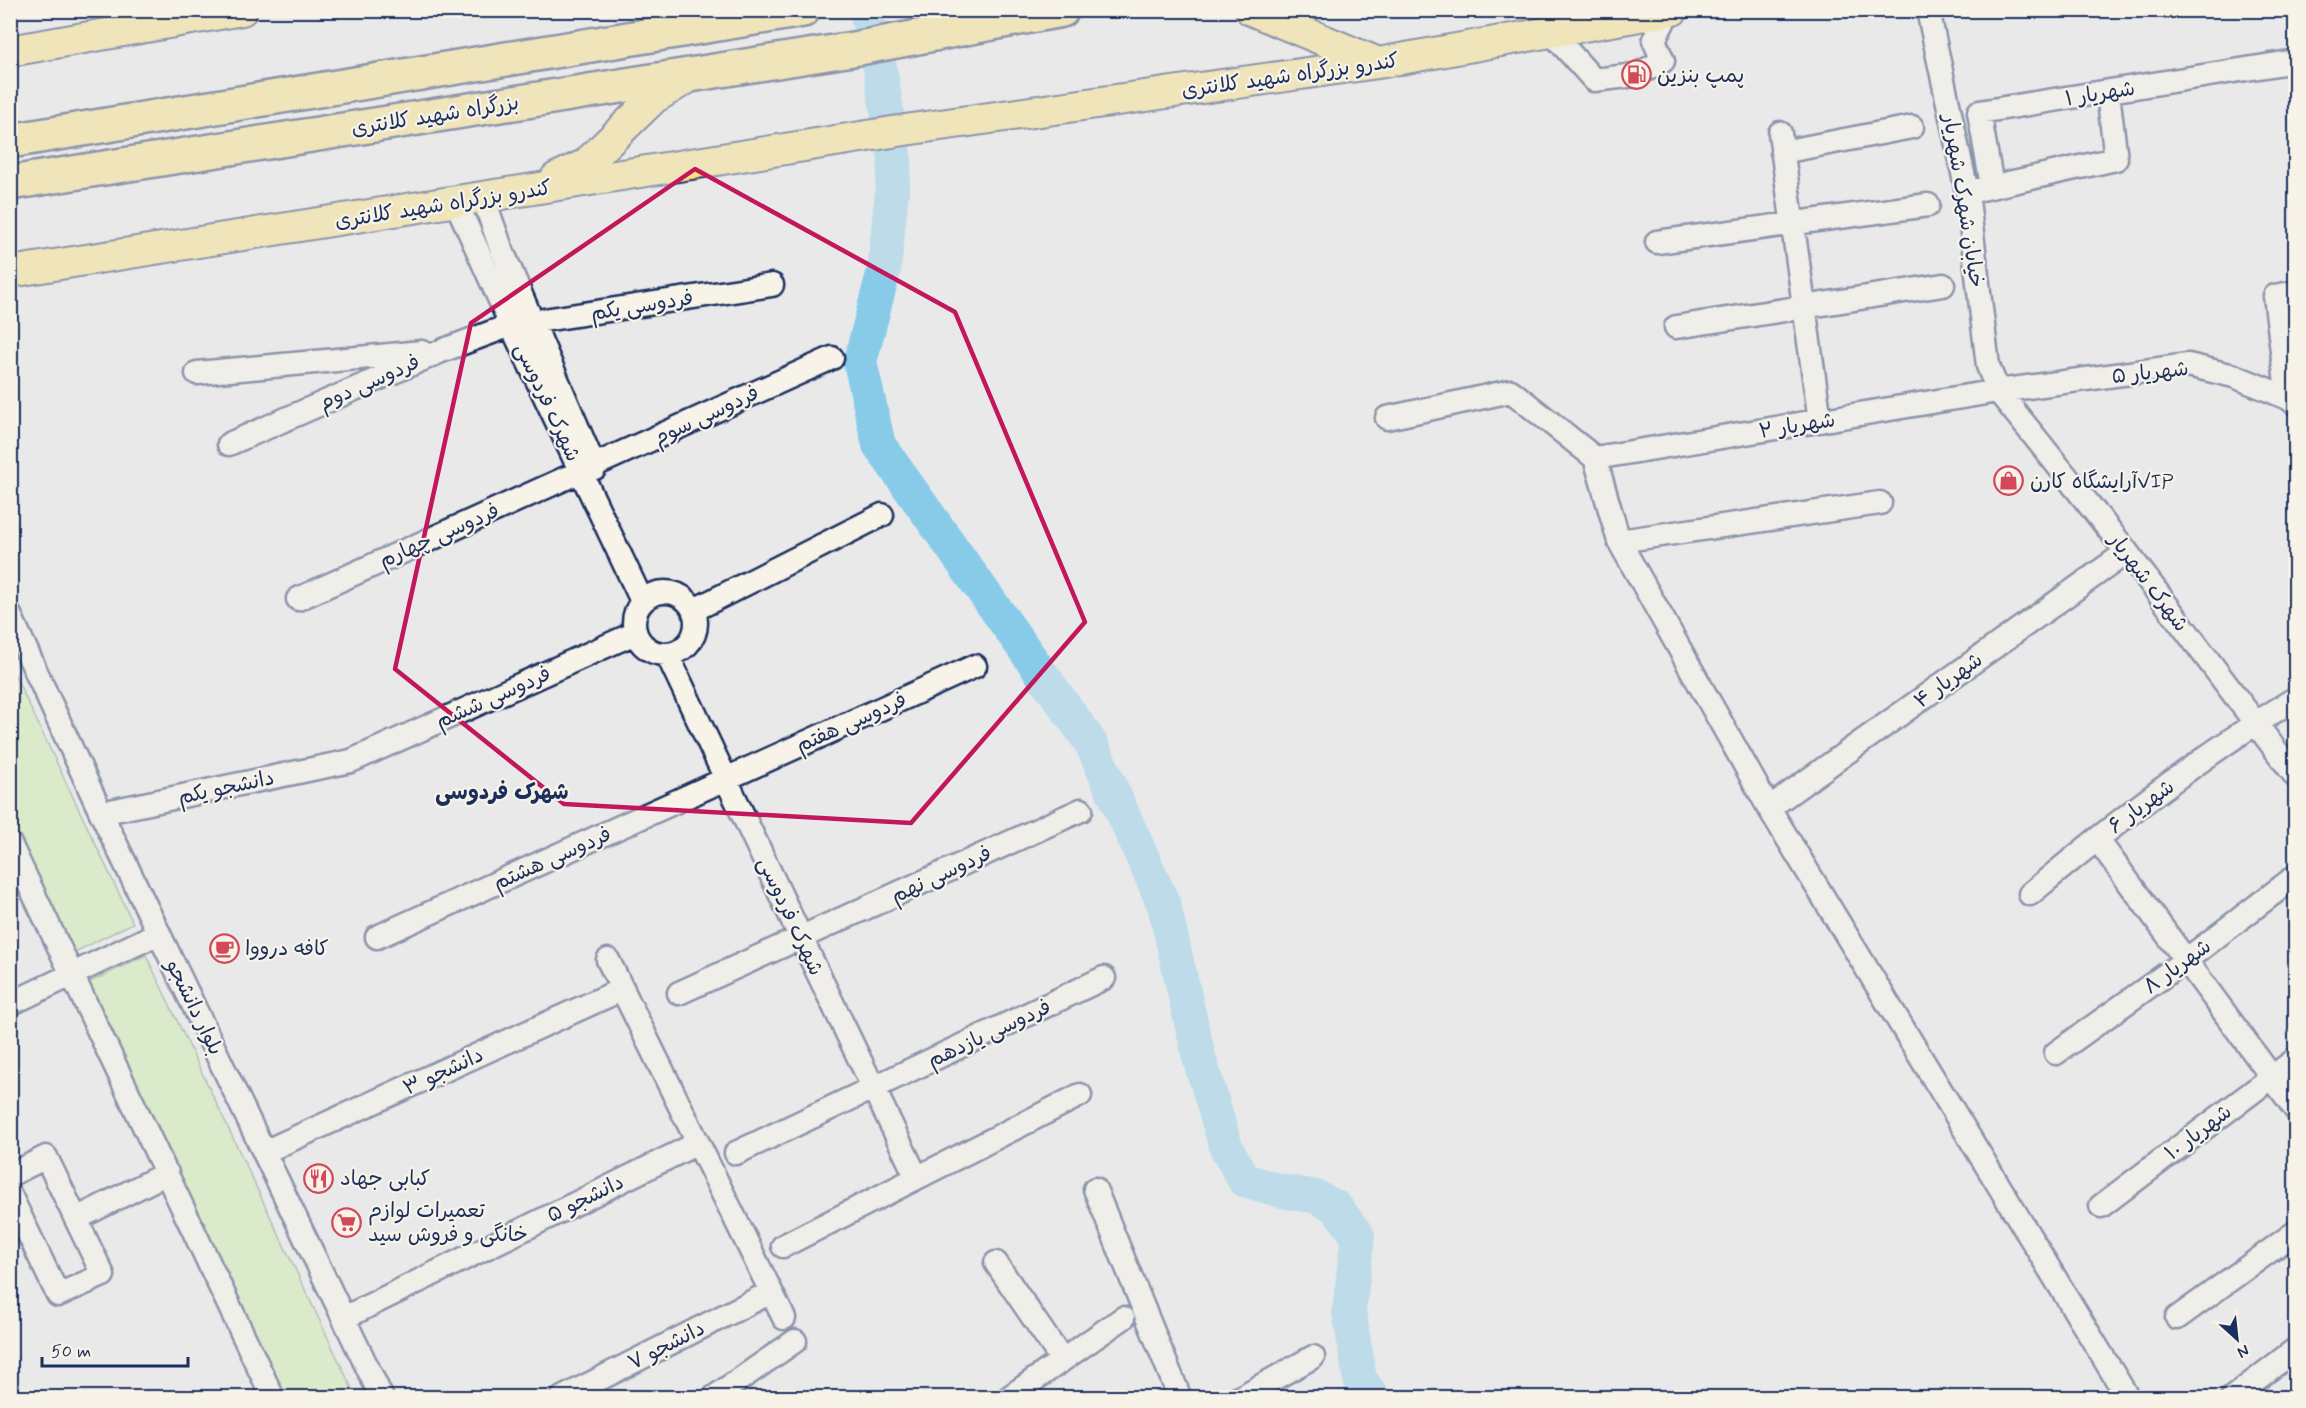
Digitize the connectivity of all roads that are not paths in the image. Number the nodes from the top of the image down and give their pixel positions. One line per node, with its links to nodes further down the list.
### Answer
1 (242, 10): 8 (main road)
2 (682, 10): 9 (main road)
3 (803, 10): 9 (highway, بزرگراه شهید کلانتری)
4 (1062, 10): 14 (highway, بزرگراه شهید کلانتری)
5 (1251, 10): 13 (main road)
6 (1928, 10): 21 (street, خیابان شهرک شهریار)
7 (1671, 11): 10 (main road, کندرو بزرگراه شهید کلانتری); 10 (street)
8 (159, 17): 11 (main road)
9 (757, 18): 17 (highway, بزرگراه شهید کلانتری)
10 (1551, 32): 13 (main road, کندرو بزرگراه شهید کلانتری)
11 (10, 51)
12 (2295, 61): 15 (street, ۱ شهریار)
13 (1378, 63): 20 (main road, کندرو بزرگراه شهید کلانتری)
14 (695, 74): 18 (highway, بزرگراه شهید کلانتری); 20 (main road)
15 (2108, 93): 19 (street); 19 (street, ۱ شهریار)
16 (1912, 127): 24 (street)
17 (10, 141)
18 (10, 183)
19 (1992, 186): 21 (street)
20 (529, 191): 22 (main road, کندرو بزرگراه شهید کلانتری)
21 (1967, 192): 36 (street, خیابان شهرک شهریار)
22 (470, 199): 26 (main road, کندرو بزرگراه شهید کلانتری); 31 (street, شهرک فردوسی)
23 (1928, 205): 24 (street)
24 (1793, 224): 25 (street); 30 (street)
25 (1657, 242)
26 (10, 272)
27 (772, 285): 31 (street, فردوسی یکم)
28 (1943, 285): 30 (street)
29 (2295, 292): 37 (street)
30 (1804, 307): 32 (street); 39 (street)
31 (522, 323): 33 (street, فردوسی دوم); 42 (street, شهرک فردوسی)
32 (1676, 327)
33 (444, 350): 35 (street); 40 (street, فردوسی دوم)
34 (832, 358): 42 (street, فردوسی سوم)
35 (197, 373)
36 (1998, 391): 37 (street, ۵ شهریار); 39 (street, ۲ شهریار); 46 (street, شهرک شهریار)
37 (2292, 401)
38 (1387, 418): 41 (street)
39 (1820, 421): 41 (street, ۲ شهریار)
40 (229, 444)
41 (1595, 458): 45 (street)
42 (587, 469): 47 (street, شهرک فردوسی); 48 (street, فردوسی چهارم)
43 (1880, 503): 45 (street)
44 (882, 516): 49 (street)
45 (1618, 541): 59 (street)
46 (2127, 552): 55 (street, شهرک شهریار); 59 (street, شهریار ۴)
47 (649, 597): 49 (street); 51 (street)
48 (298, 599)
49 (693, 610): 52 (street)
50 (10, 615): 61 (street, بلوار دانشجو)
51 (635, 633): 52 (street); 56 (street, فردوسی ششم)
52 (672, 653): 57 (street, شهرک فردوسی)
53 (975, 666): 57 (street, فردوسی هفتم)
54 (2295, 698): 55 (street, شهریار ۶)
55 (2255, 723): 58 (street, شهرک شهریار); 62 (street, شهریار ۶)
56 (351, 761): 61 (street, دانشجو یکم)
57 (731, 776): 67 (street, شهرک فردوسی); 68 (street, فردوسی هشتم)
58 (2295, 777)
59 (1769, 808): 111 (street)
60 (1081, 810): 67 (street, فردوسی نهم)
61 (101, 813): 66 (street, بلوار دانشجو)
62 (2097, 839): 65 (street, شهریار ۶); 70 (street)
63 (10, 844): 71 (street)
64 (2295, 876): 70 (street, شهریار ۸)
65 (2030, 894)
66 (159, 933): 71 (street); 83 (street, بلوار دانشجو)
67 (806, 936): 74 (street, فردوسی نهم); 79 (street, شهرک فردوسی)
68 (377, 937)
69 (608, 960): 73 (street)
70 (2186, 960): 76 (street, شهریار ۸); 78 (street)
71 (72, 975): 75 (street); 85 (street)
72 (1104, 978): 79 (street, فردوسی یازدهم)
73 (622, 989): 82 (street); 83 (street, دانشجو ۳)
74 (680, 993)
75 (10, 1004)
76 (2056, 1053)
77 (2295, 1059): 78 (street, شهریار ۱۰)
78 (2271, 1077): 81 (street); 90 (street, شهریار ۱۰)
79 (878, 1085): 84 (street, فردوسی یازدهم); 86 (street, شهرک فردوسی)
80 (1080, 1095): 86 (street)
81 (2295, 1110)
82 (698, 1143): 95 (street); 96 (street, دانشجو ۵)
83 (264, 1152): 96 (street, بلوار دانشجو)
84 (736, 1153)
85 (167, 1173): 91 (street); 104 (street)
86 (922, 1174): 93 (street)
87 (10, 1175): 91 (street)
88 (1095, 1189): 109 (street)
89 (10, 1195): 91 (street)
90 (2101, 1206)
91 (76, 1219)
92 (2295, 1232): 99 (street)
93 (783, 1246)
94 (996, 1263): 103 (street)
95 (771, 1292): 97 (street); 106 (street, دانشجو ۷)
96 (344, 1318): 105 (street, بلوار دانشجو)
97 (784, 1318)
98 (1123, 1318): 103 (street)
99 (2177, 1318)
100 (795, 1341): 107 (street)
101 (2295, 1349): 112 (street)
102 (1313, 1357): 110 (street)
103 (1062, 1360): 108 (street)
104 (273, 1398)
105 (382, 1398)
106 (562, 1398)
107 (713, 1398)
108 (1008, 1398)
109 (1180, 1398)
110 (1239, 1398)
111 (2128, 1398)
112 (2232, 1398)

